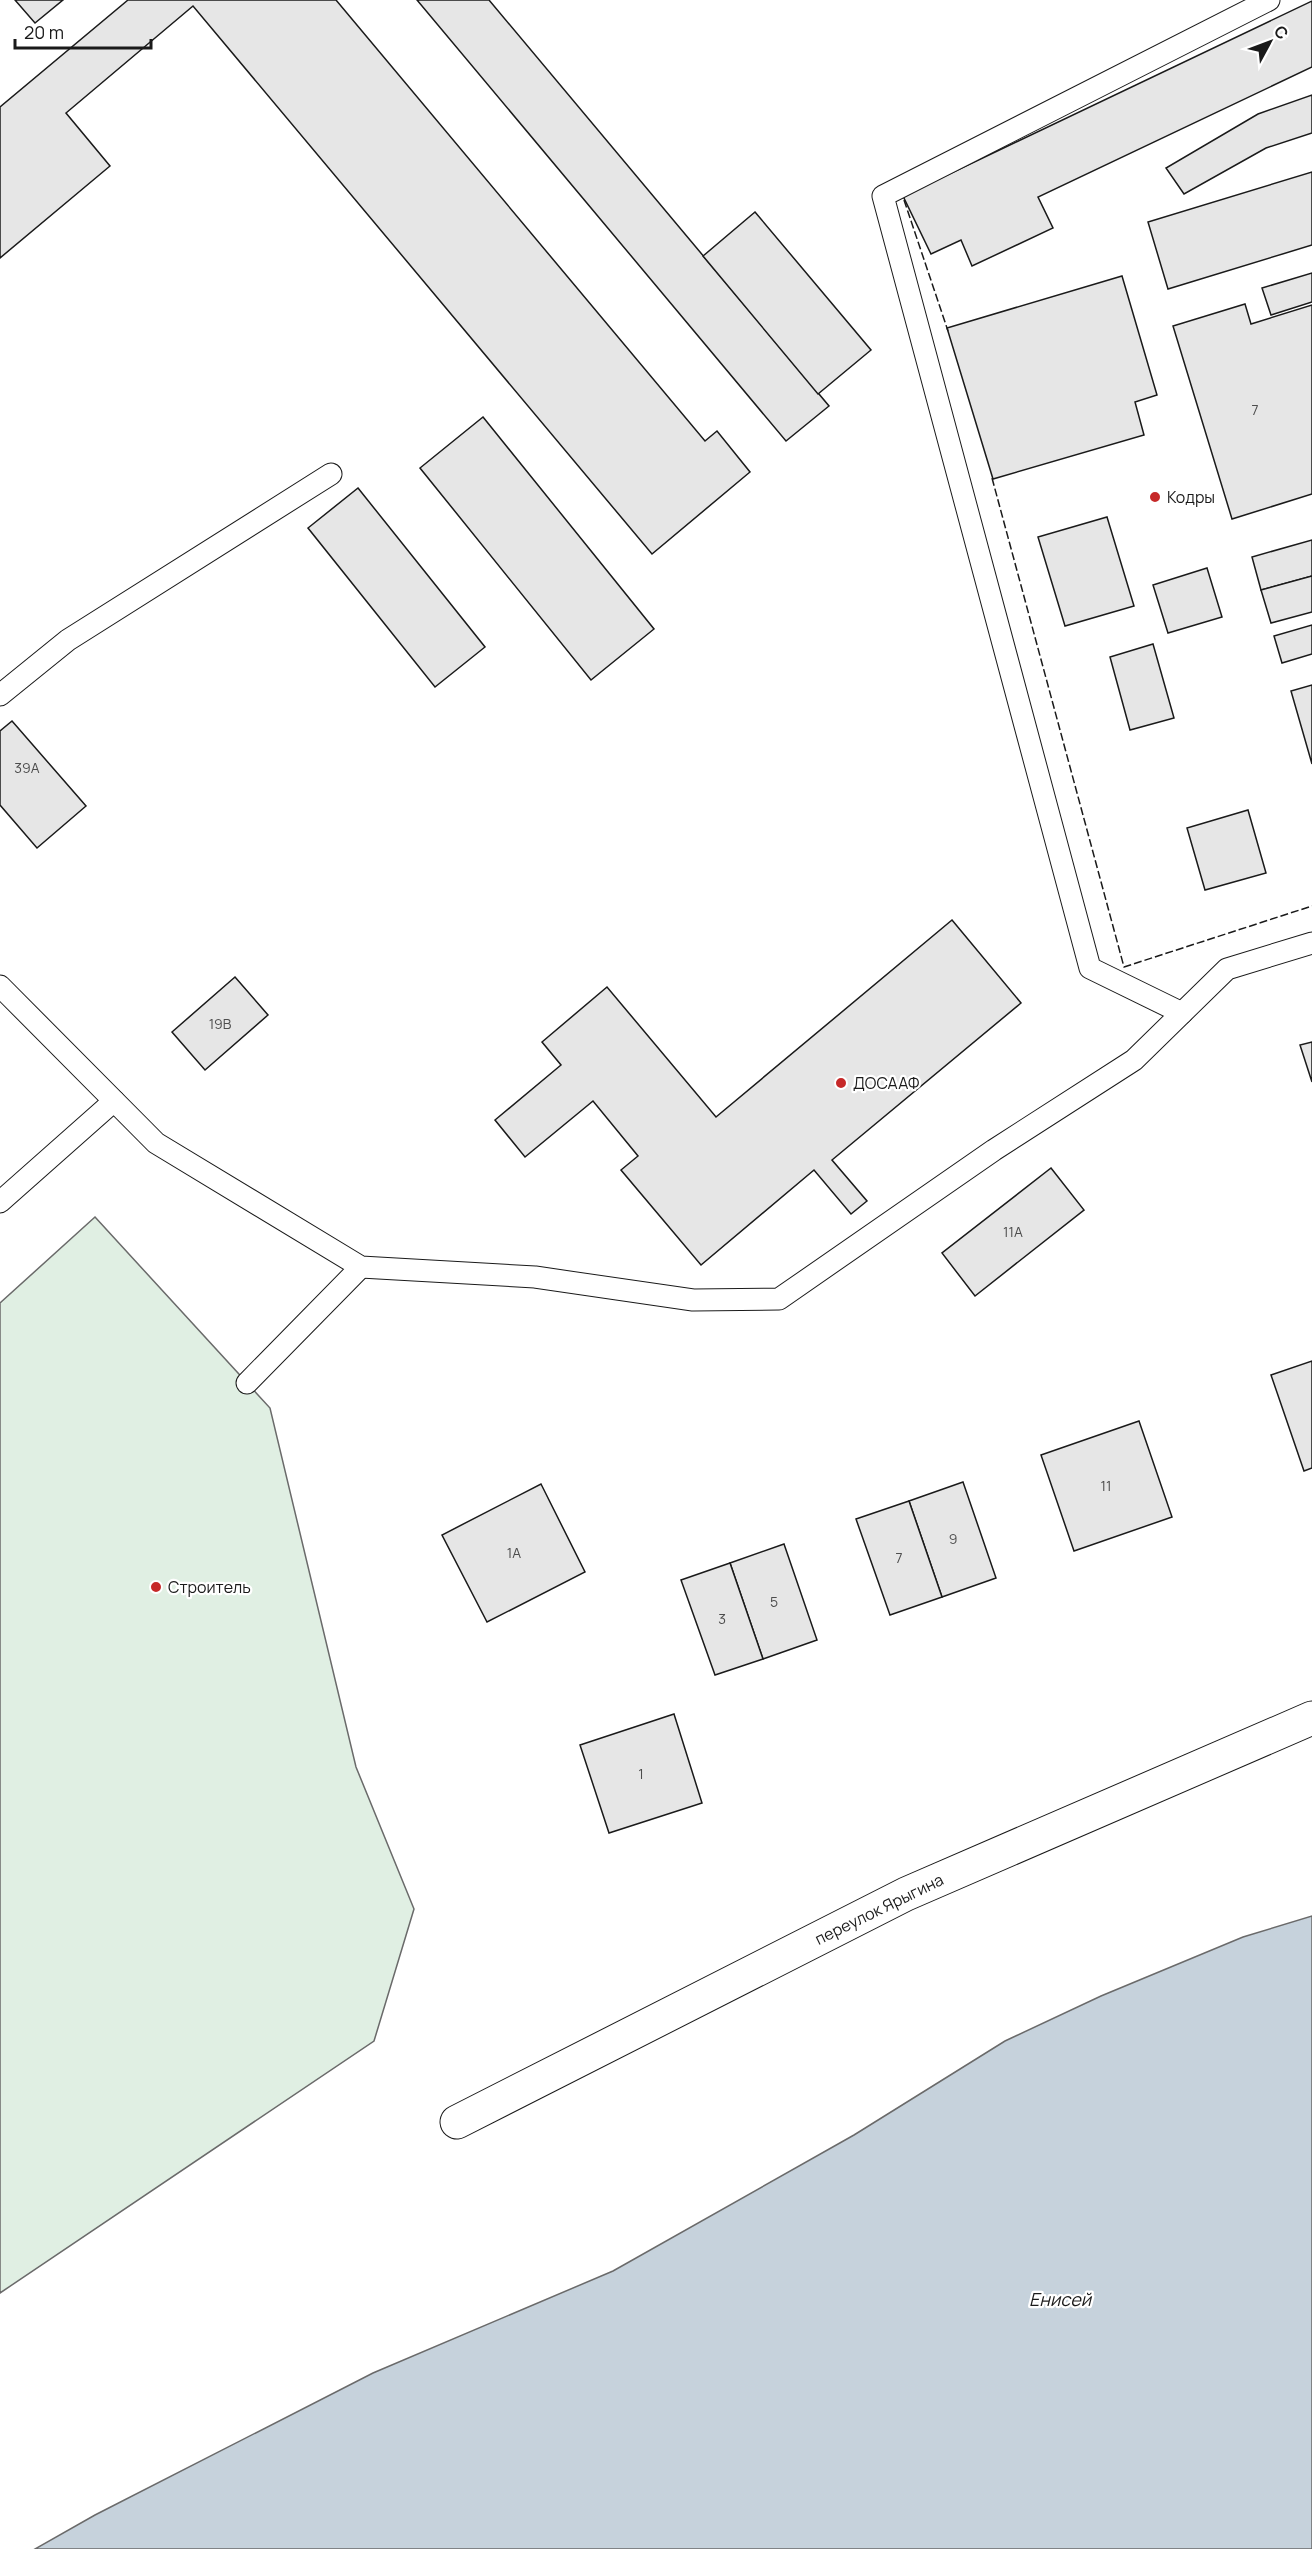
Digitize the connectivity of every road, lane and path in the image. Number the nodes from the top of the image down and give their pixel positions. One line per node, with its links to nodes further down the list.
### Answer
1 (1269, 0): 6 (lane)
2 (330, 474): 3 (lane)
3 (0, 695)
4 (1312, 943): 6 (lane)
5 (0, 986): 7 (lane)
6 (1182, 1013): 9 (lane)
7 (114, 1101): 8 (lane); 9 (lane)
8 (0, 1202)
9 (361, 1267): 10 (lane)
10 (247, 1383)
11 (1312, 1718): 12 (street, переулок Ярыгина)
12 (458, 2122)

